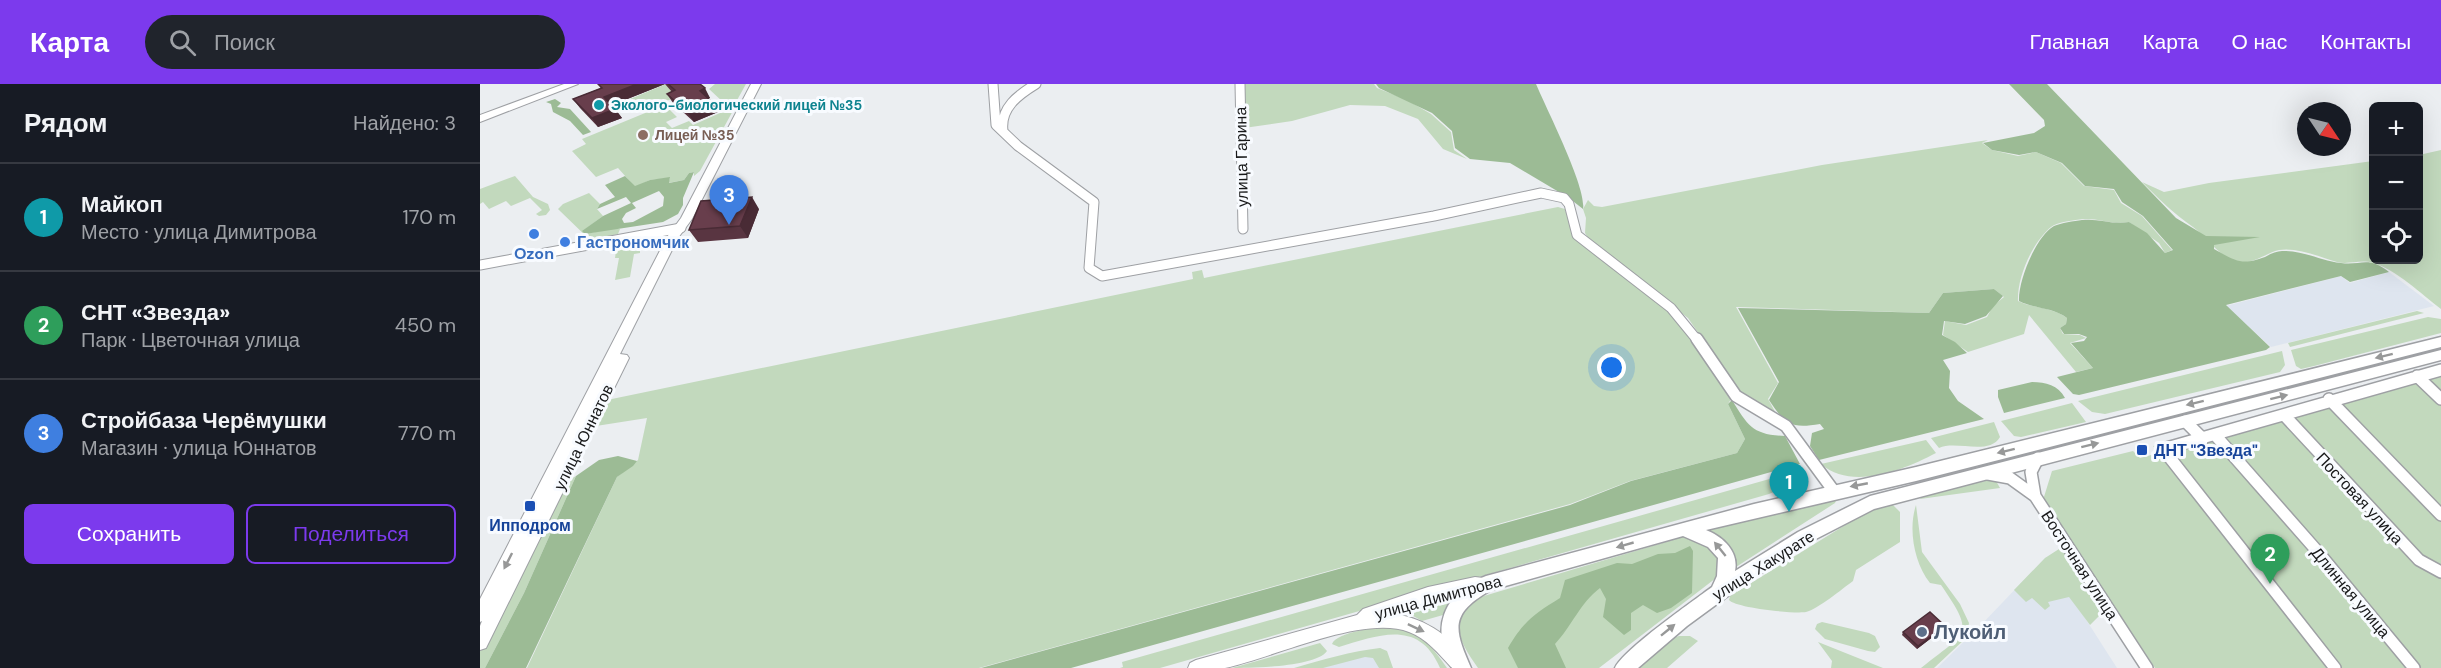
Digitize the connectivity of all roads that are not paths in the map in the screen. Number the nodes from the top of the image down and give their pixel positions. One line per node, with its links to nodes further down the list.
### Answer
1 (573, 84): 6 (main road)
2 (756, 84): 8 (main road, улица Юннатов)
3 (993, 84): 7 (street)
4 (1036, 84): 7 (street)
5 (1240, 84): 9 (street, улица Гарина)
6 (480, 120)
7 (1005, 135): 24 (street)
8 (681, 228): 10 (street); 33 (main road, улица Юннатов, one-way to 33); 35 (main road, улица Юннатов)
9 (1243, 229)
10 (480, 265)
11 (2441, 342): 23 (main road, one-way to 23)
12 (2441, 355): 18 (main road, one-way to 12)
13 (2441, 370): 14 (street)
14 (2417, 376): 15 (street); 16 (street)
15 (2329, 399): 17 (street); 26 (street)
16 (2441, 399)
17 (2285, 416): 19 (street); 29 (street, Постовая улица)
18 (2185, 421): 20 (street); 21 (main road, one-way to 18)
19 (2216, 436): 20 (street); 41 (street, Длинная улица)
20 (2203, 439): 40 (street)
21 (2038, 458): 22 (main road); 25 (street, Восточная улица)
22 (1958, 479): 23 (main road); 25 (street)
23 (1917, 482): 24 (main road, улица Димитрова, one-way to 24); 32 (main road, улица Хакурате)
24 (1833, 490): 27 (main road, улица Димитрова)
25 (2035, 496): 39 (street, Восточная улица)
26 (2441, 515)
27 (1682, 529): 31 (main road, улица Димитрова, one-way to 31); 32 (main road, one-way to 27)
28 (2441, 562): 29 (street)
29 (2427, 565): 30 (street, Постовая улица)
30 (2441, 572)
31 (1486, 584): 34 (main road, улица Димитрова); 36 (main road)
32 (1720, 590): 38 (main road, улица Хакурате, one-way to 32)
33 (480, 615)
34 (1362, 621): 36 (main road, one-way to 36); 37 (main road, улица Димитрова)
35 (480, 643)
36 (1460, 666)
37 (1196, 668)
38 (1624, 668)
39 (2147, 668)
40 (2335, 668)
41 (2414, 668)

